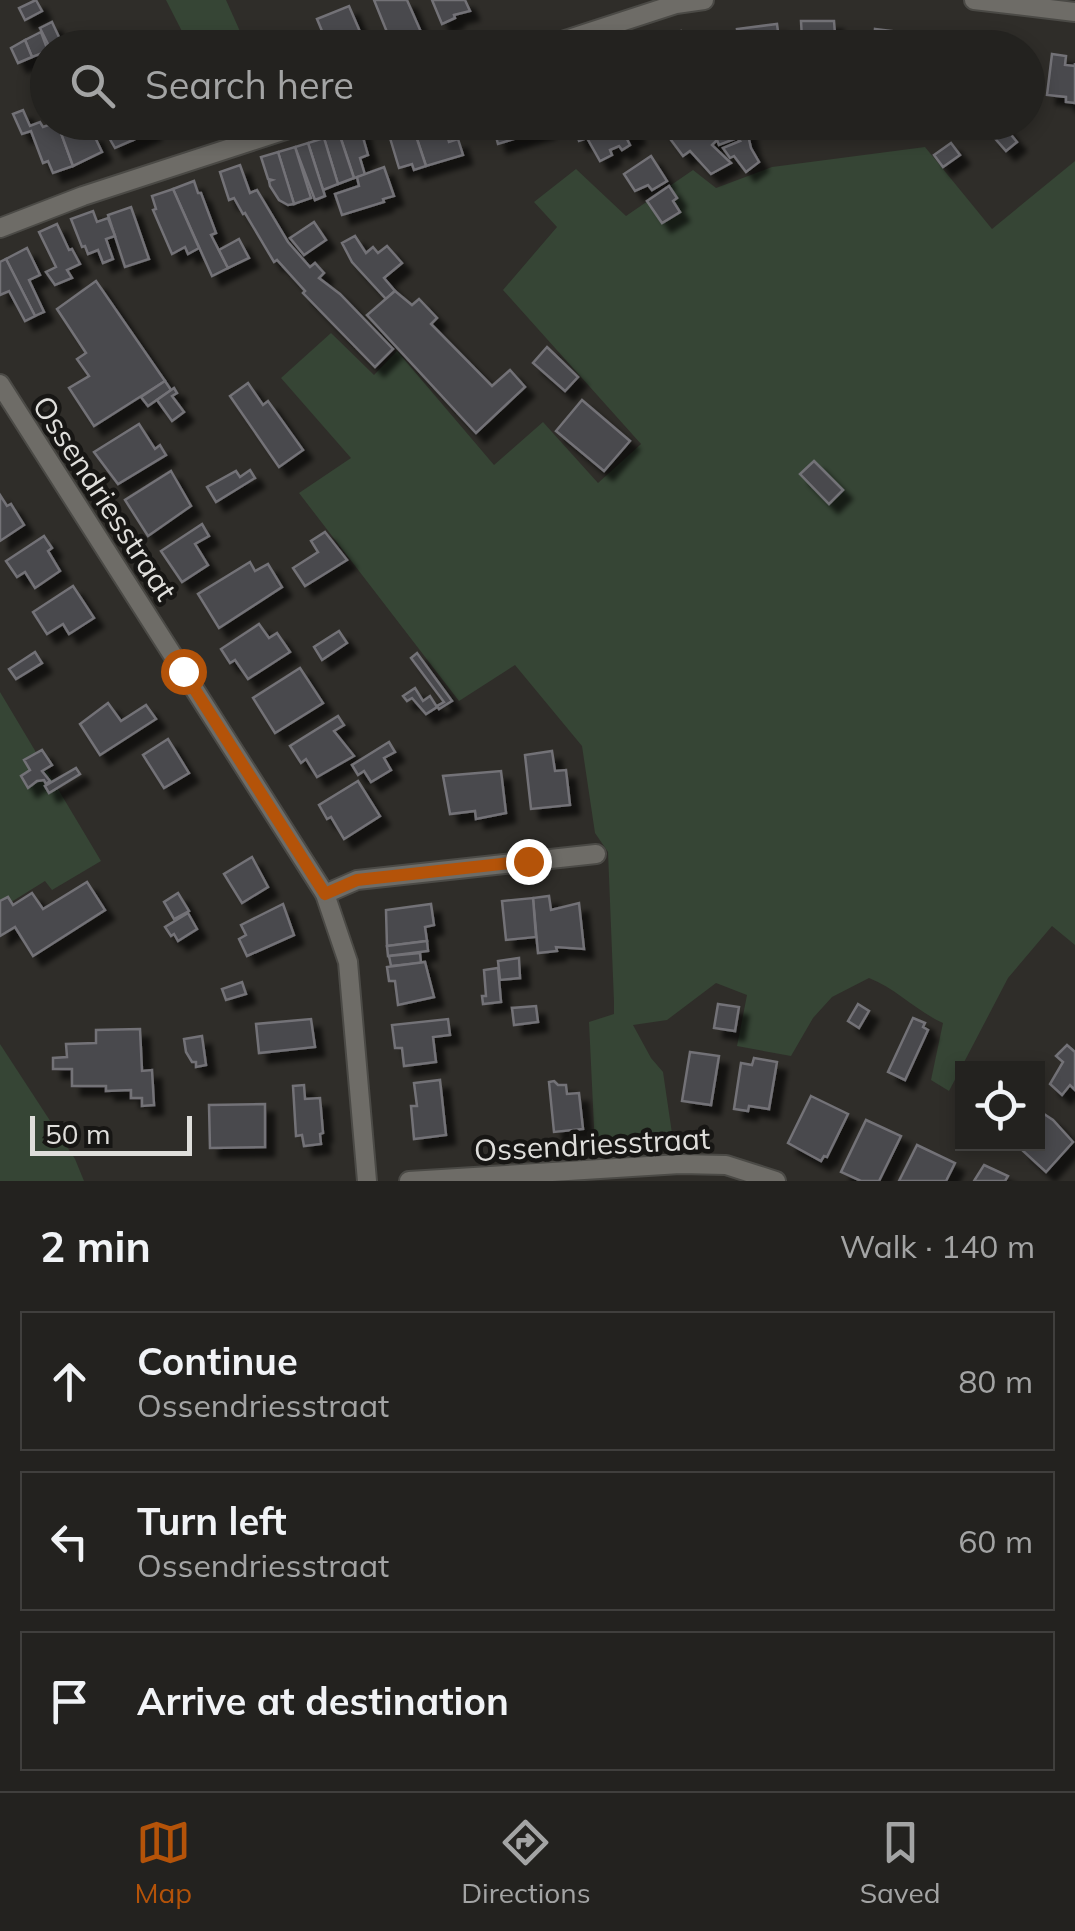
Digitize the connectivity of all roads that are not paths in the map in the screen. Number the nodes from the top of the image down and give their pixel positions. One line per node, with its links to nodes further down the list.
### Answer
1 (704, 0): 4 (street)
2 (974, 0): 3 (street)
3 (1075, 12)
4 (596, 30)
5 (255, 140): 6 (street)
6 (0, 228)
7 (0, 384): 9 (street, Ossendriesstraat)
8 (596, 854): 9 (street)
9 (325, 894): 10 (street, Ossendriesstraat)
10 (367, 1181)
11 (408, 1181): 12 (street, Ossendriesstraat)
12 (776, 1181)

